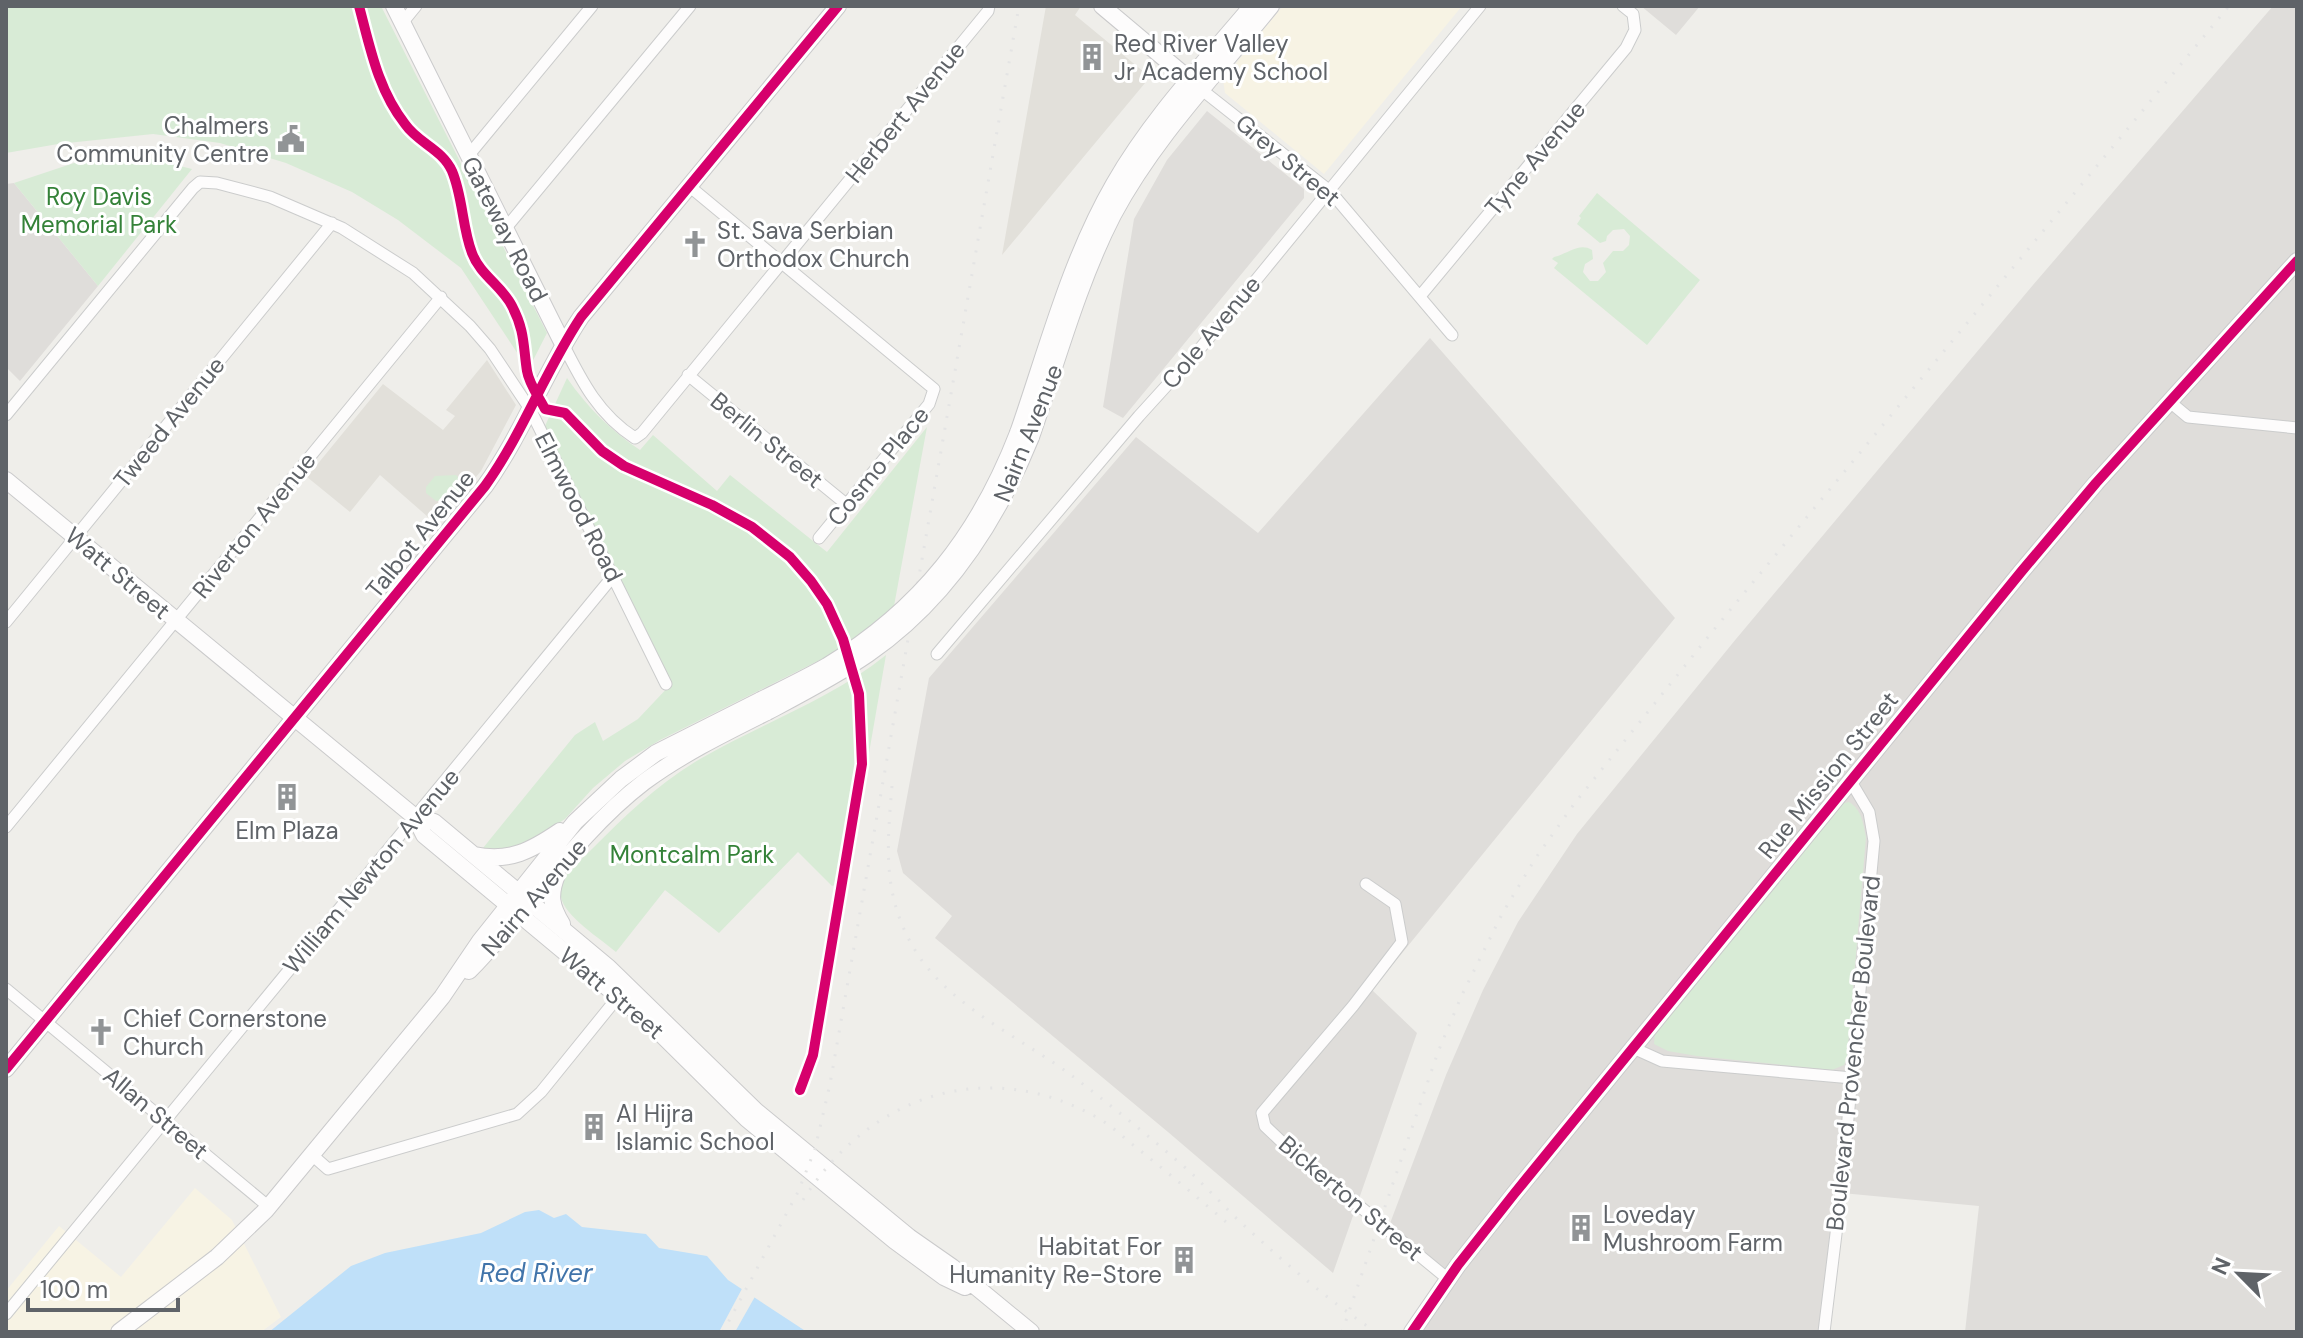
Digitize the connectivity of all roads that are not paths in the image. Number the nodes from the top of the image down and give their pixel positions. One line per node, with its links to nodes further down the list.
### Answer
1 (394, 6): 12 (main road, Gateway Road)
2 (416, 6): 12 (street)
3 (592, 6): 14 (street)
4 (690, 6): 18 (street)
5 (838, 6): 15 (main road, Talbot Avenue)
6 (989, 6): 20 (street, Herbert Avenue)
7 (1102, 6): 13 (main road, Grey Street)
8 (1252, 6): 13 (main road, Nairn Avenue)
9 (1271, 6): 13 (main road, Nairn Avenue)
10 (1480, 6): 16 (street, Cole Avenue)
11 (1623, 6): 21 (street, Tyne Avenue)
12 (403, 22): 14 (main road, Gateway Road)
13 (1196, 85): 16 (street, Grey Street); 40 (main road, Nairn Avenue, bridge)
14 (468, 156): 18 (main road, Gateway Road)
15 (689, 186): 20 (street); 24 (main road, Talbot Avenue)
16 (1330, 191): 21 (street, Grey Street); 38 (street, Cole Avenue)
17 (332, 223): 22 (street, Elmwood Road); 28 (street, Elmwood Road); 33 (street, Tweed Avenue)
18 (505, 229): 24 (main road, Gateway Road)
19 (2297, 261): 26 (main road, Rue Mission Street)
20 (782, 262): 25 (street, Herbert Avenue); 32 (street, Cosmo Place)
21 (1421, 295): 23 (street, Grey Street)
22 (441, 297): 27 (street, Elmwood Road); 36 (street, Riverton Avenue)
23 (1452, 335)
24 (563, 344): 27 (main road, Talbot Avenue); 30 (street, Gateway Road)
25 (688, 375): 30 (street, Herbert Avenue); 32 (street, Berlin Street)
26 (2170, 402): 29 (street); 42 (main road, Rue Mission Street)
27 (530, 409): 35 (street, Elmwood Road); 41 (main road, Talbot Avenue)
28 (6, 415)
29 (2297, 428)
30 (635, 438)
31 (6, 480): 33 (main road, Watt Street)
32 (846, 504): 34 (street, Cosmo Place)
33 (75, 538): 36 (main road, Watt Street); 37 (street, Tweed Avenue)
34 (819, 538)
35 (614, 575): 39 (street, Elmwood Road); 43 (street, William Newton Avenue)
36 (176, 621): 41 (main road, Watt Street); 45 (street, Riverton Avenue)
37 (6, 622)
38 (937, 654)
39 (666, 684)
40 (764, 706): 44 (main road, Nairn Avenue); 47 (main road, Nairn Avenue)
41 (295, 719): 43 (main road, Watt Street); 53 (main road, Talbot Avenue)
42 (1850, 780): 54 (main road, Rue Mission Street); 56 (street, Boulevard Provencher Boulevard)
43 (415, 817): 46 (main road, Watt Street); 49 (main road, Watt Street); 57 (street, William Newton Avenue)
44 (575, 822): 46 (main road); 49 (main road, Nairn Avenue)
45 (6, 827)
46 (472, 854): 49 (main road, Watt Street)
47 (562, 864): 49 (main road, Nairn Avenue); 50 (main road)
48 (1366, 884): 60 (street, Bickerton Street)
49 (518, 904): 50 (main road, Watt Street); 52 (main road, Watt Street); 58 (main road, Nairn Avenue)
50 (567, 933): 52 (main road, Watt Street)
51 (6, 989): 53 (street, Allan Street)
52 (623, 990): 58 (street); 63 (main road, Watt Street)
53 (46, 1021): 55 (main road, Talbot Avenue); 57 (street, Allan Street)
54 (1631, 1047): 56 (street); 60 (main road, Rue Mission Street)
55 (6, 1069)
56 (1852, 1078): 65 (street, Boulevard Provencher Boulevard)
57 (165, 1120): 59 (street, Allan Street); 61 (street, William Newton Avenue)
58 (312, 1155): 59 (main road, Nairn Avenue)
59 (269, 1207): 62 (main road, Nairn Avenue)
60 (1448, 1279): 64 (main road, Rue Mission Street)
61 (6, 1314)
62 (119, 1332)
63 (1031, 1332)
64 (1412, 1332)
65 (1824, 1332)

